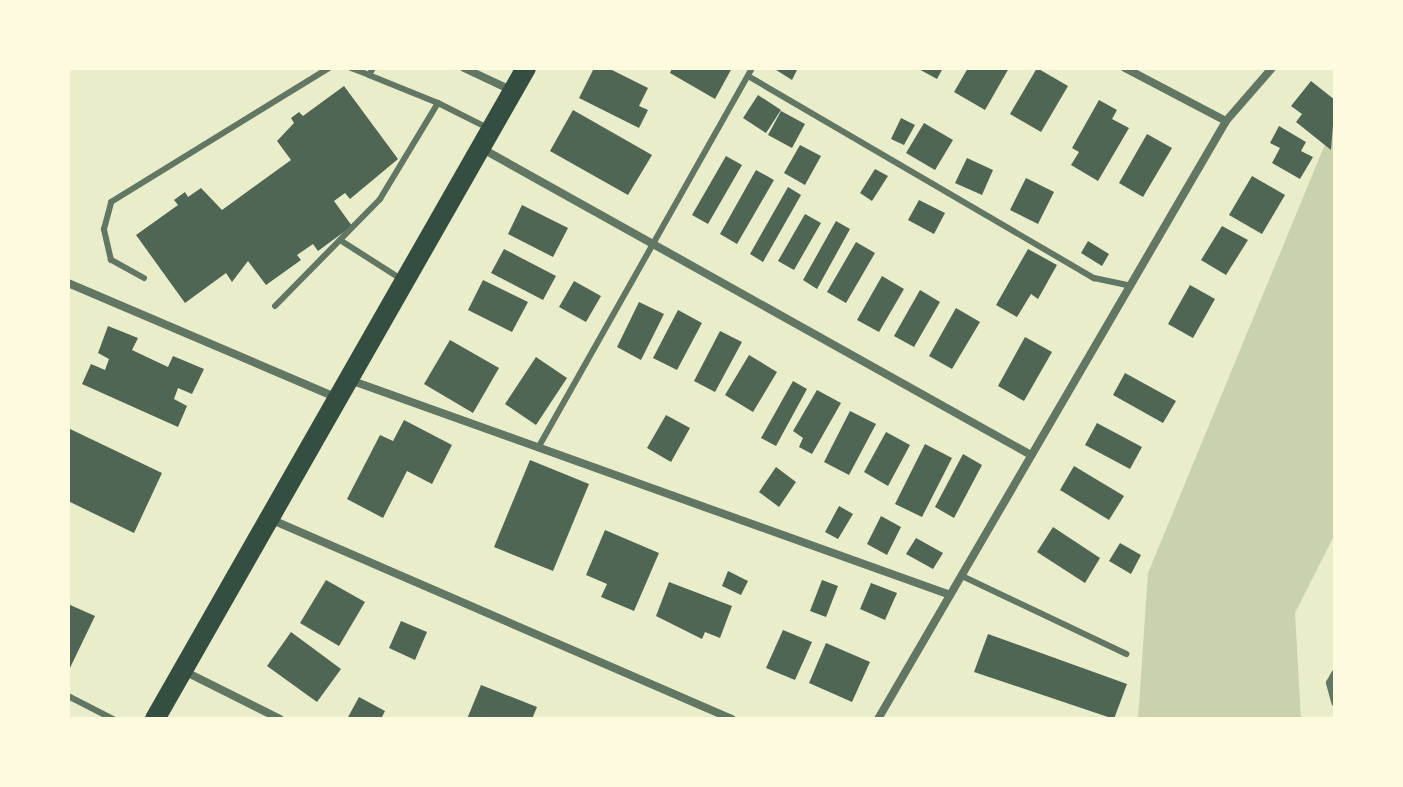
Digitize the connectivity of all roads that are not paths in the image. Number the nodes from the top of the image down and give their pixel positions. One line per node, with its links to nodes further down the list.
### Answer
1 (329, 68): 17 (lane)
2 (351, 68): 8 (lane)
3 (464, 68): 10 (street)
4 (526, 68): 10 (main road)
5 (752, 68): 9 (lane)
6 (1125, 68): 12 (street)
7 (1272, 68): 12 (street)
8 (371, 72): 11 (lane)
9 (748, 76): 16 (lane); 20 (lane)
10 (513, 91): 13 (main road)
11 (438, 103): 13 (lane); 15 (lane)
12 (1226, 121): 20 (street)
13 (491, 129): 14 (main road)
14 (480, 148): 16 (street); 18 (main road)
15 (340, 240): 18 (lane); 21 (lane)
16 (653, 241): 23 (lane); 24 (street)
17 (144, 278)
18 (405, 281): 22 (main road)
19 (68, 283): 22 (street)
20 (1128, 285): 24 (street)
21 (275, 306)
22 (344, 389): 23 (street); 25 (main road)
23 (538, 448): 27 (street)
24 (1031, 455): 26 (street)
25 (269, 518): 29 (main road); 36 (street)
26 (962, 576): 27 (street); 28 (lane)
27 (950, 595): 37 (street)
28 (1126, 654)
29 (183, 670): 34 (main road); 35 (street)
30 (1335, 674): 32 (street)
31 (68, 696): 33 (lane)
32 (1334, 701)
33 (113, 719)
34 (155, 719)
35 (280, 719)
36 (732, 719)
37 (878, 719)

